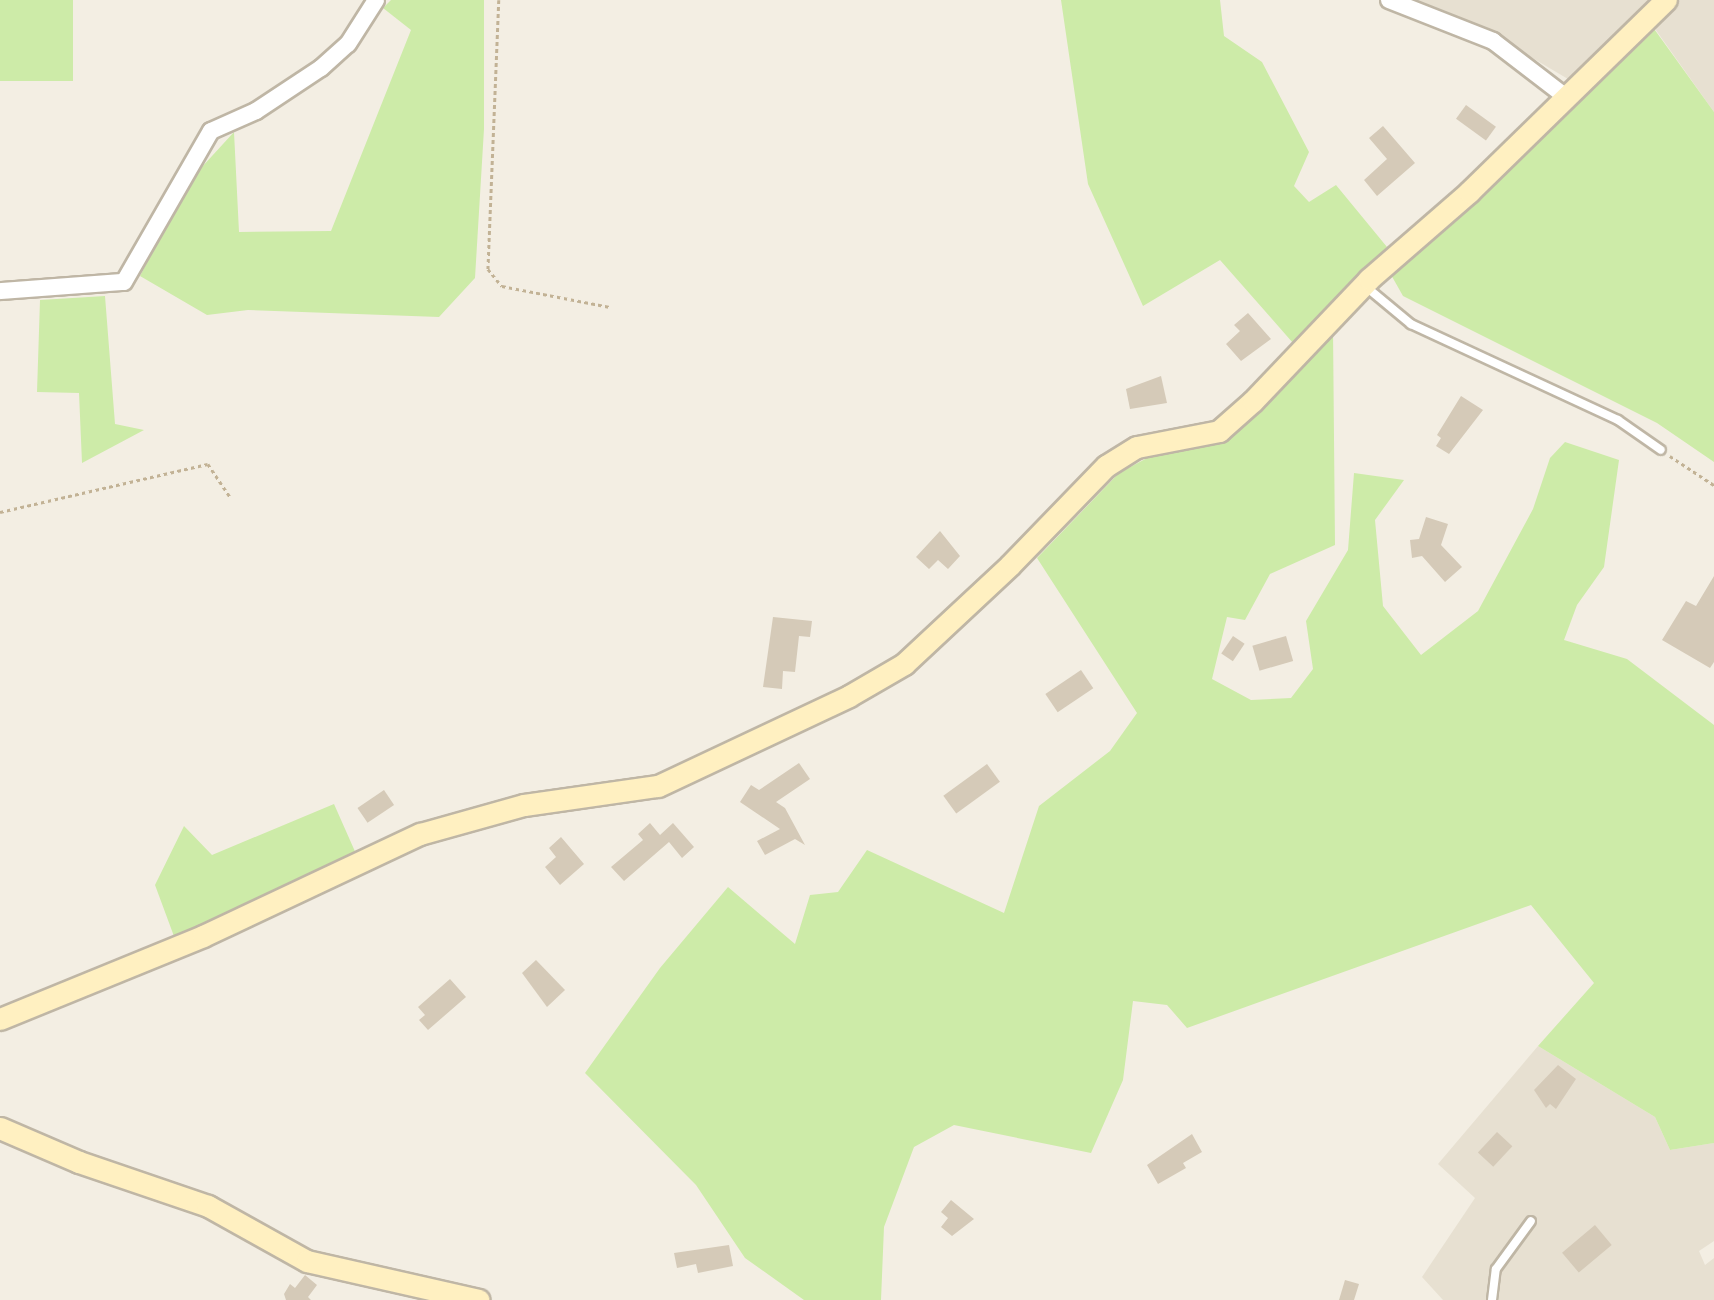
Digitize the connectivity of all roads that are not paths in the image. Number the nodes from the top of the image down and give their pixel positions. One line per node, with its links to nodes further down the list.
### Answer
1 (376, 0): 6 (street)
2 (1389, 0): 4 (street)
3 (1666, 0): 4 (street)
4 (1566, 97): 5 (street)
5 (1363, 285): 7 (lane); 8 (street)
6 (0, 290)
7 (1661, 450)
8 (0, 1019)
9 (0, 1128): 11 (street)
10 (1531, 1221): 12 (lane)
11 (479, 1300)
12 (1492, 1300)

